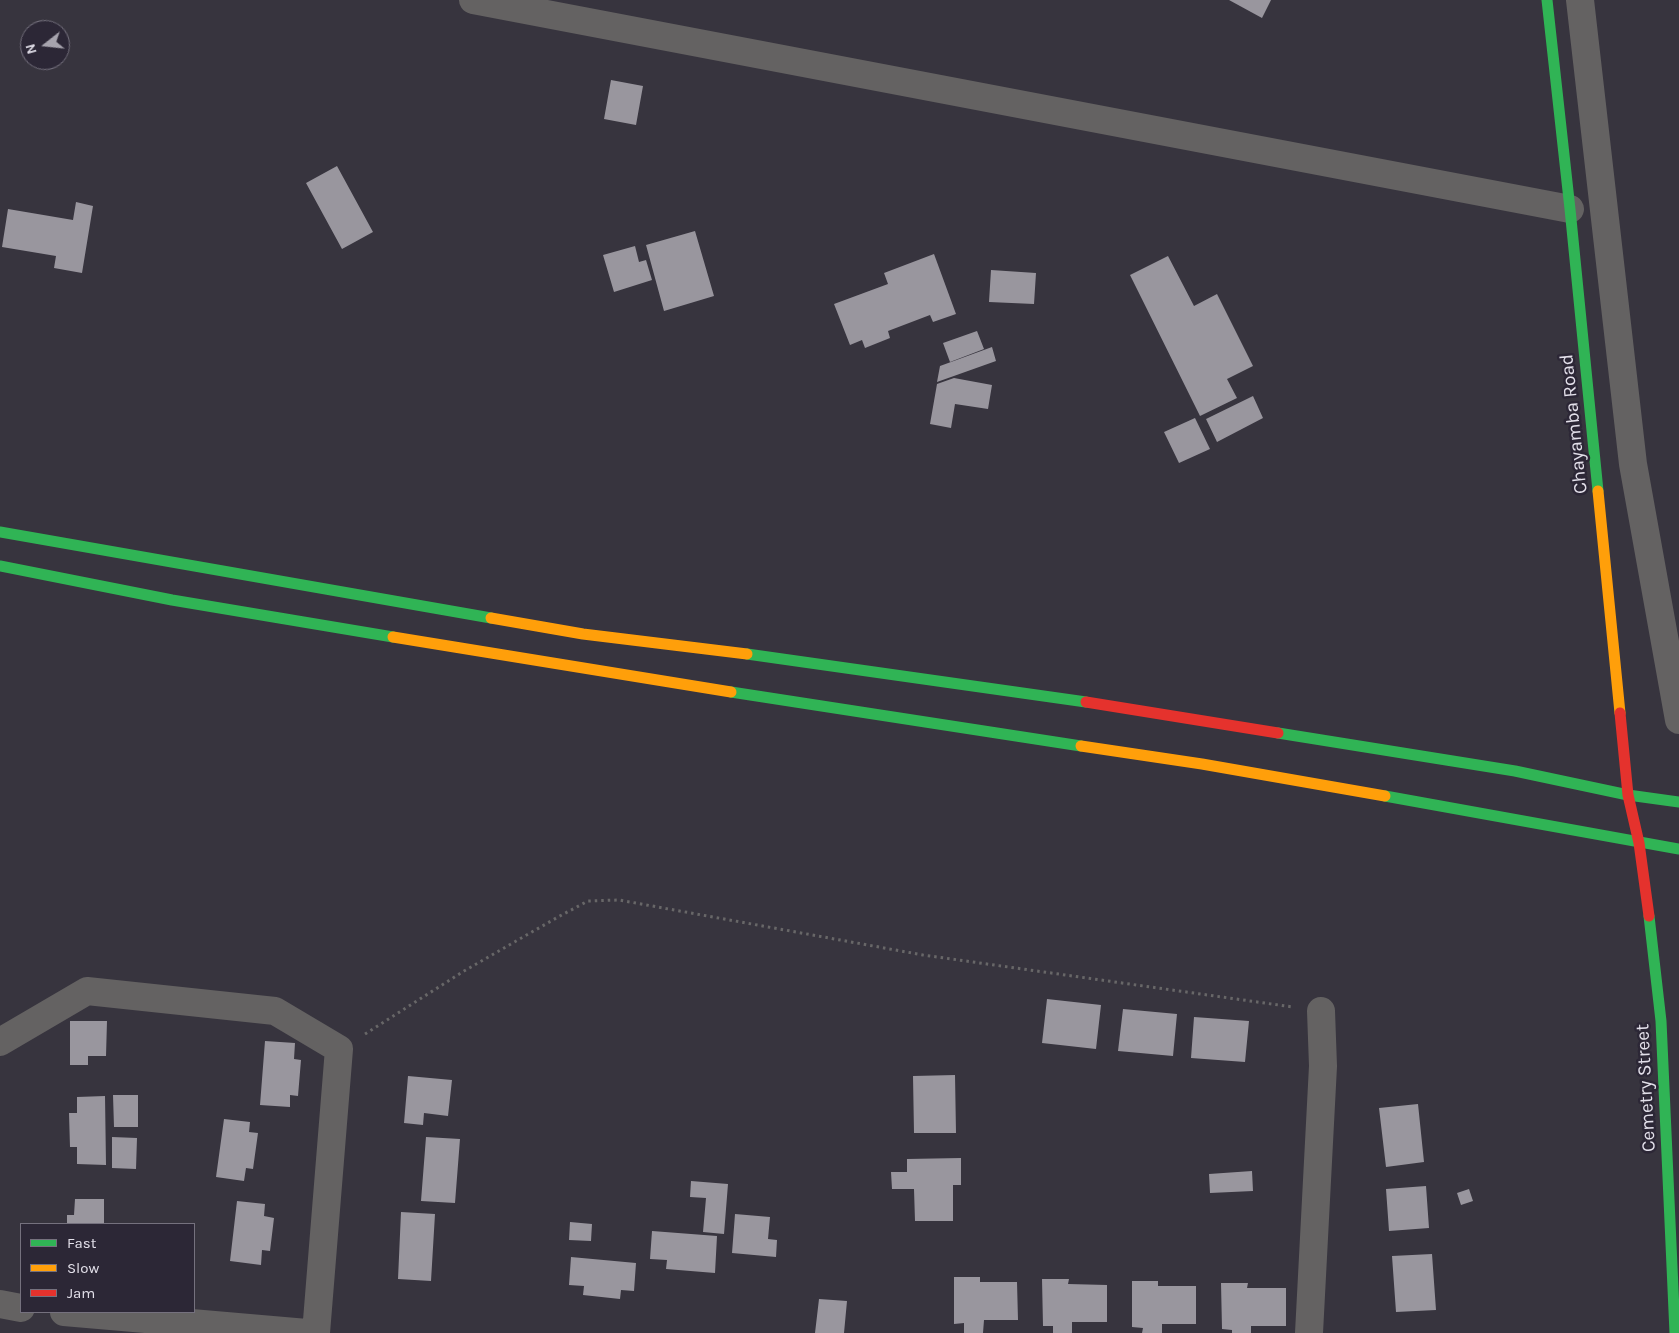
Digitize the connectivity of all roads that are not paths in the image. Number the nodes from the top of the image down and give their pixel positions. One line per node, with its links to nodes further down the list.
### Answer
1 (473, 0): 4 (street)
2 (1547, 0): 4 (main road, Chayamba Road)
3 (1580, 0): 7 (street)
4 (1570, 209): 8 (main road, Chayamba Road)
5 (0, 532): 8 (main road)
6 (0, 566): 10 (main road)
7 (1679, 720)
8 (1628, 795): 9 (main road); 10 (main road, Chayamba Road)
9 (1679, 802)
10 (1639, 843): 11 (main road); 13 (main road, Cemetry Street)
11 (1679, 849)
12 (1321, 1011): 20 (street)
13 (1670, 1023): 21 (main road, Cemetry Street)
14 (0, 1042): 19 (street)
15 (0, 1304): 16 (street)
16 (20, 1308)
17 (76, 1313): 18 (street)
18 (307, 1333)
19 (316, 1333)
20 (1308, 1333)
21 (1675, 1333)

